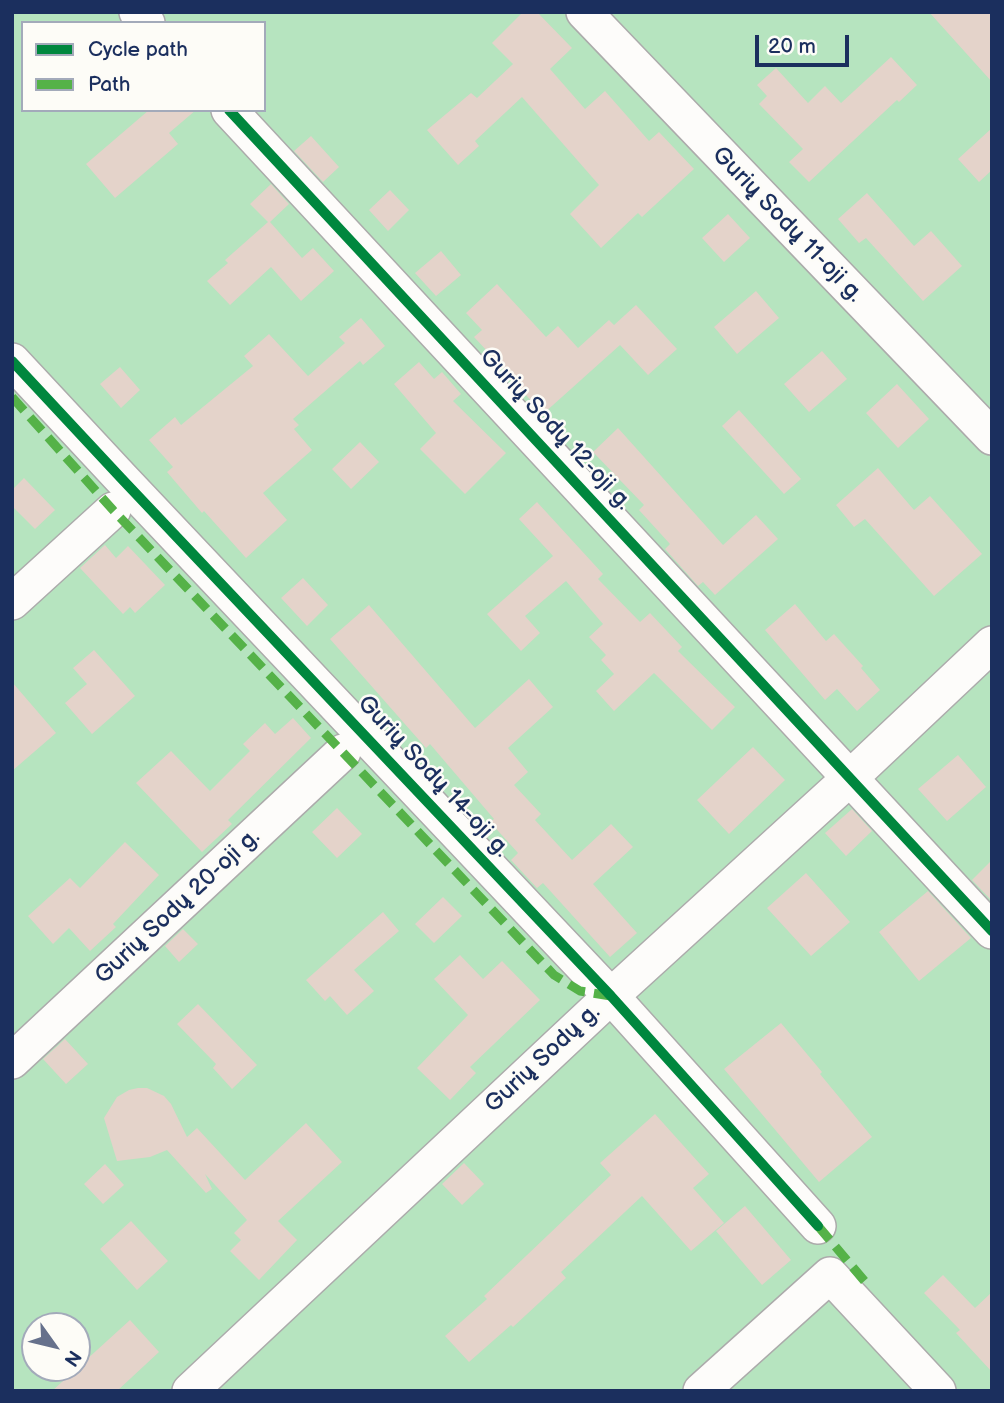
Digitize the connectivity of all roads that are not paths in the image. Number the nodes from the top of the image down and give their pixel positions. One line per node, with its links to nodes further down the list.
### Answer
1 (584, 12): 4 (street, Gurių Sodų 11-oji g.)
2 (231, 112): 9 (street, Gurių Sodų 12-oji g.)
3 (12, 361): 11 (street, Gurių Sodų 14-oji g.)
4 (992, 437)
5 (113, 510): 6 (street)
6 (12, 603)
7 (992, 644): 9 (street, Gurių Sodų g.)
8 (344, 752): 12 (street, Gurių Sodų 20-oji g.)
9 (850, 777): 10 (street, Gurių Sodų 12-oji g.); 11 (street, Gurių Sodų g.)
10 (992, 931)
11 (611, 996): 13 (street, Gurių Sodų 14-oji g.); 14 (street, Gurių Sodų g.)
12 (12, 1061)
13 (818, 1226)
14 (190, 1391)
15 (701, 1391): 16 (street)
16 (938, 1391)

